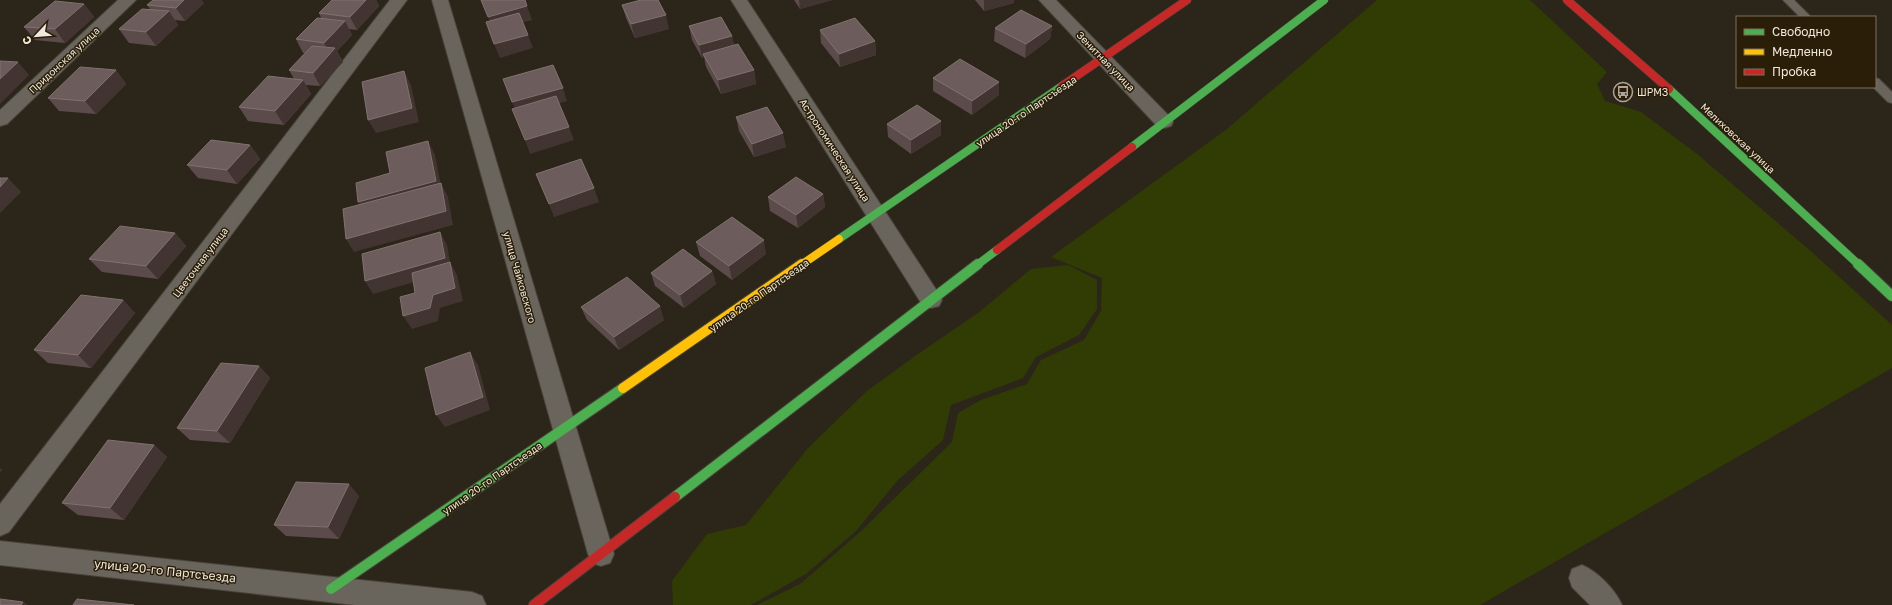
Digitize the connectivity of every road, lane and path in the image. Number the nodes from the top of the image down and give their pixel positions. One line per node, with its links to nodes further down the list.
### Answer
1 (128, 0): 14 (street, Придонская улица)
2 (399, 0): 20 (street, Цветочная улица)
3 (440, 0): 19 (street, улица Чайковского)
4 (740, 0): 16 (street, Астрономическая улица)
5 (1047, 0): 11 (street, Зенитная улица)
6 (1188, 0): 11 (main road, улица 20-го Партсъезда)
7 (1324, 0): 15 (main road)
8 (1567, 0): 17 (main road, Мелиховская улица)
9 (1788, 0): 10 (lane)
10 (1805, 16)
11 (1103, 58): 15 (street, Зенитная улица); 16 (main road, улица 20-го Партсъезда)
12 (1883, 87): 13 (lane)
13 (1892, 99)
14 (0, 120)
15 (1164, 122): 18 (main road)
16 (876, 214): 18 (street, Астрономическая улица); 19 (main road, улица 20-го Партсъезда)
17 (1892, 296)
18 (931, 300): 22 (main road)
19 (564, 429): 22 (street, улица Чайковского); 24 (main road, улица 20-го Партсъезда)
20 (0, 524)
21 (0, 552): 24 (street, улица 20-го Партсъезда)
22 (601, 554): 26 (main road)
23 (1582, 578): 27 (street)
24 (331, 590): 25 (street, улица 20-го Партсъезда)
25 (472, 605)
26 (534, 605)
27 (1608, 605)

